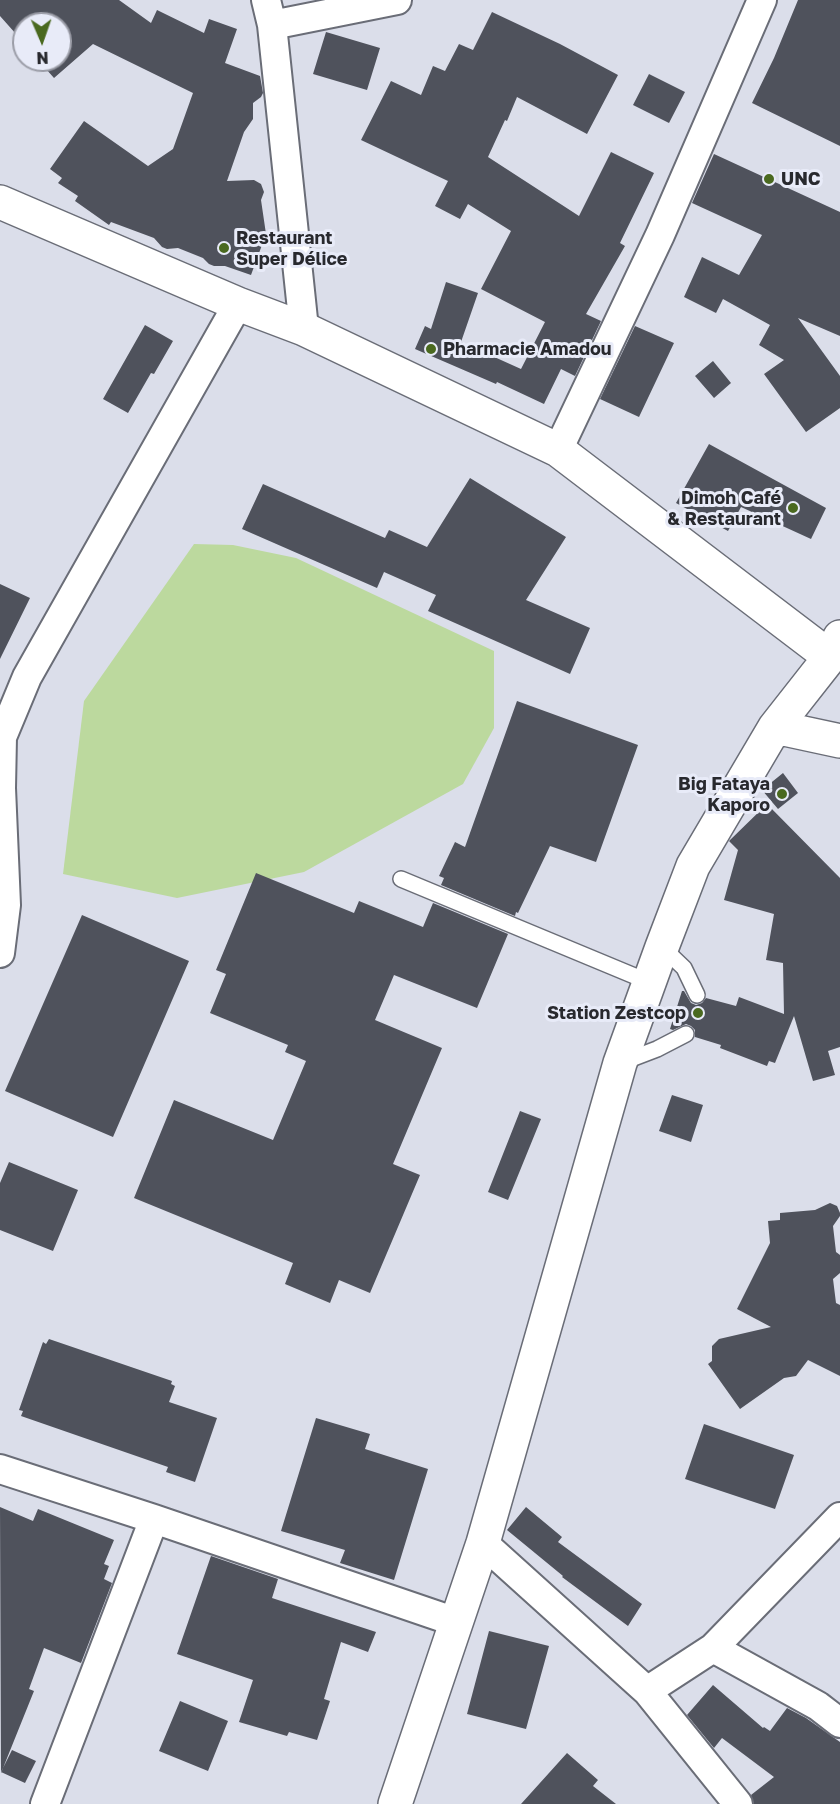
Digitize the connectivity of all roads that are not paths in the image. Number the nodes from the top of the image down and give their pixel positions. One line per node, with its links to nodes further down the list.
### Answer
1 (397, 0): 3 (street)
2 (762, 0): 7 (street)
3 (269, 13): 6 (street)
4 (0, 202): 5 (street)
5 (238, 304): 6 (street); 13 (street)
6 (304, 329): 7 (street)
7 (558, 450): 8 (street)
8 (835, 647): 9 (street)
9 (775, 727): 10 (street); 12 (street)
10 (840, 741)
11 (401, 879): 14 (lane)
12 (662, 947): 14 (street); 15 (lane)
13 (0, 953)
14 (649, 982): 17 (street)
15 (697, 995)
16 (686, 1034): 17 (lane)
17 (620, 1063): 21 (street)
18 (0, 1469): 20 (street)
19 (840, 1517): 23 (street)
20 (154, 1519): 22 (street); 26 (street)
21 (483, 1543): 22 (street); 24 (street)
22 (456, 1622): 27 (street)
23 (713, 1648): 24 (street); 25 (street)
24 (647, 1691): 28 (street)
25 (840, 1724)
26 (45, 1804)
27 (395, 1804)
28 (738, 1804)

